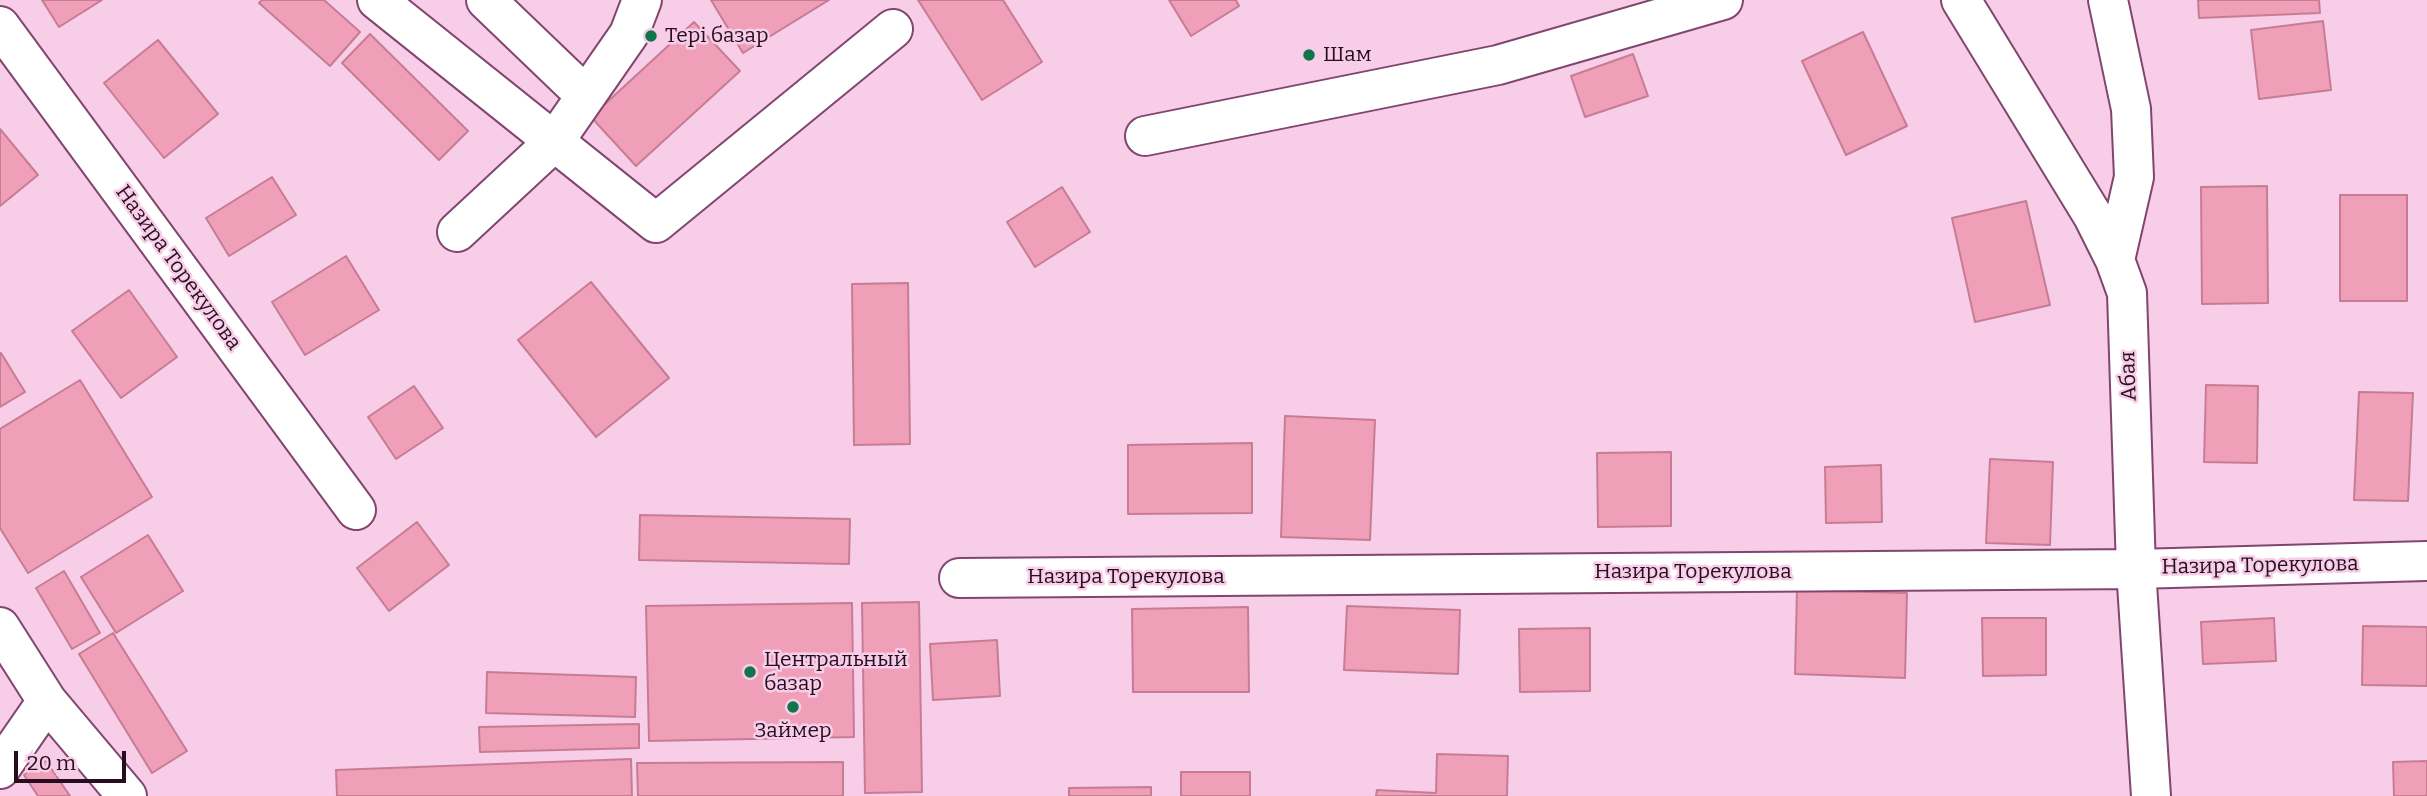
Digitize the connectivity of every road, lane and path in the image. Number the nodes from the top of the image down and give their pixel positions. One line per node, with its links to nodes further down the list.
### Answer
1 (377, 0): 12 (street)
2 (486, 0): 10 (street)
3 (642, 0): 10 (street)
4 (1723, 0): 7 (street)
5 (1961, 0): 14 (street, Абая)
6 (2108, 0): 14 (street)
7 (1622, 14): 11 (street)
8 (0, 26): 15 (street, Назира Торекулова)
9 (893, 29): 12 (street)
10 (586, 96): 12 (street)
11 (1145, 136)
12 (554, 142): 13 (street)
13 (457, 232)
14 (2115, 260): 17 (street, Абая)
15 (356, 510)
16 (2427, 561): 17 (street, Назира Торекулова)
17 (2136, 569): 18 (street, Назира Торекулова); 23 (street, Абая)
18 (959, 578)
19 (0, 627): 20 (street)
20 (47, 701): 21 (street); 22 (street)
21 (0, 768)
22 (127, 796)
23 (2151, 796)

